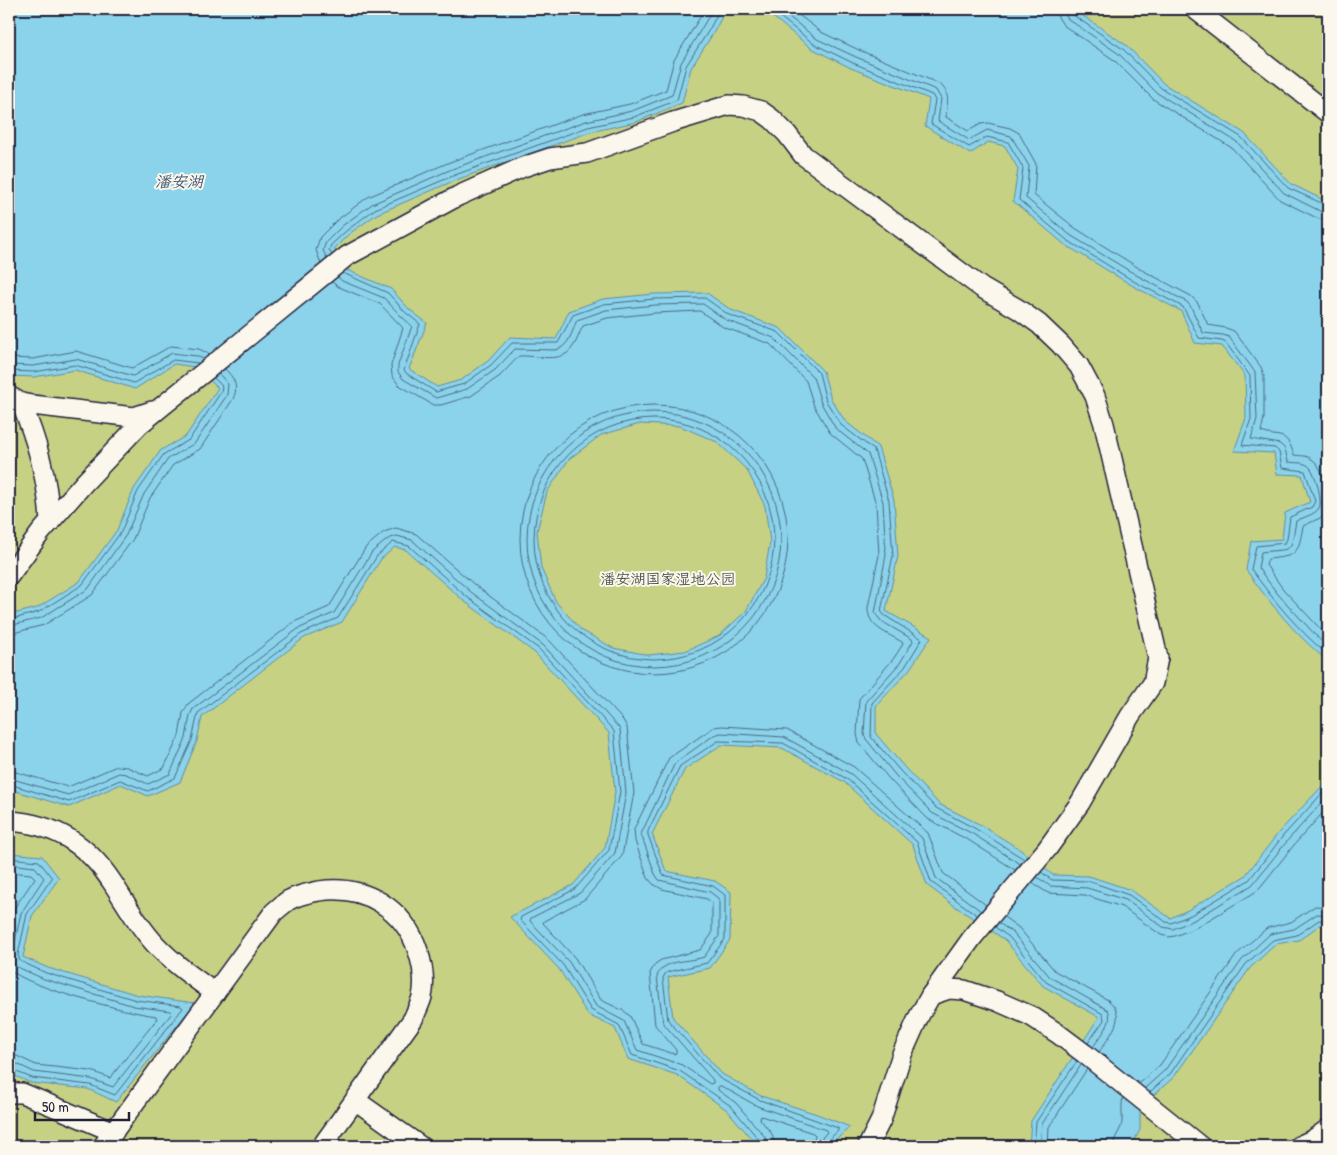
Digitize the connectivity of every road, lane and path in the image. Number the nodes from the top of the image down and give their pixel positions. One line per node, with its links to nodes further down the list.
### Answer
1 (1195, 9): 2 (lane)
2 (1328, 113)
3 (15, 399): 4 (lane); 5 (lane)
4 (160, 408): 5 (lane); 9 (lane)
5 (50, 522): 6 (lane)
6 (9, 576)
7 (9, 821): 8 (lane)
8 (215, 993): 11 (lane); 13 (lane)
9 (931, 995): 14 (lane); 17 (lane)
10 (9, 1093): 13 (lane)
11 (355, 1100): 15 (lane); 16 (lane)
12 (1328, 1129): 18 (lane)
13 (109, 1139)
14 (870, 1145)
15 (322, 1146)
16 (420, 1146)
17 (1200, 1146)
18 (1299, 1146)

